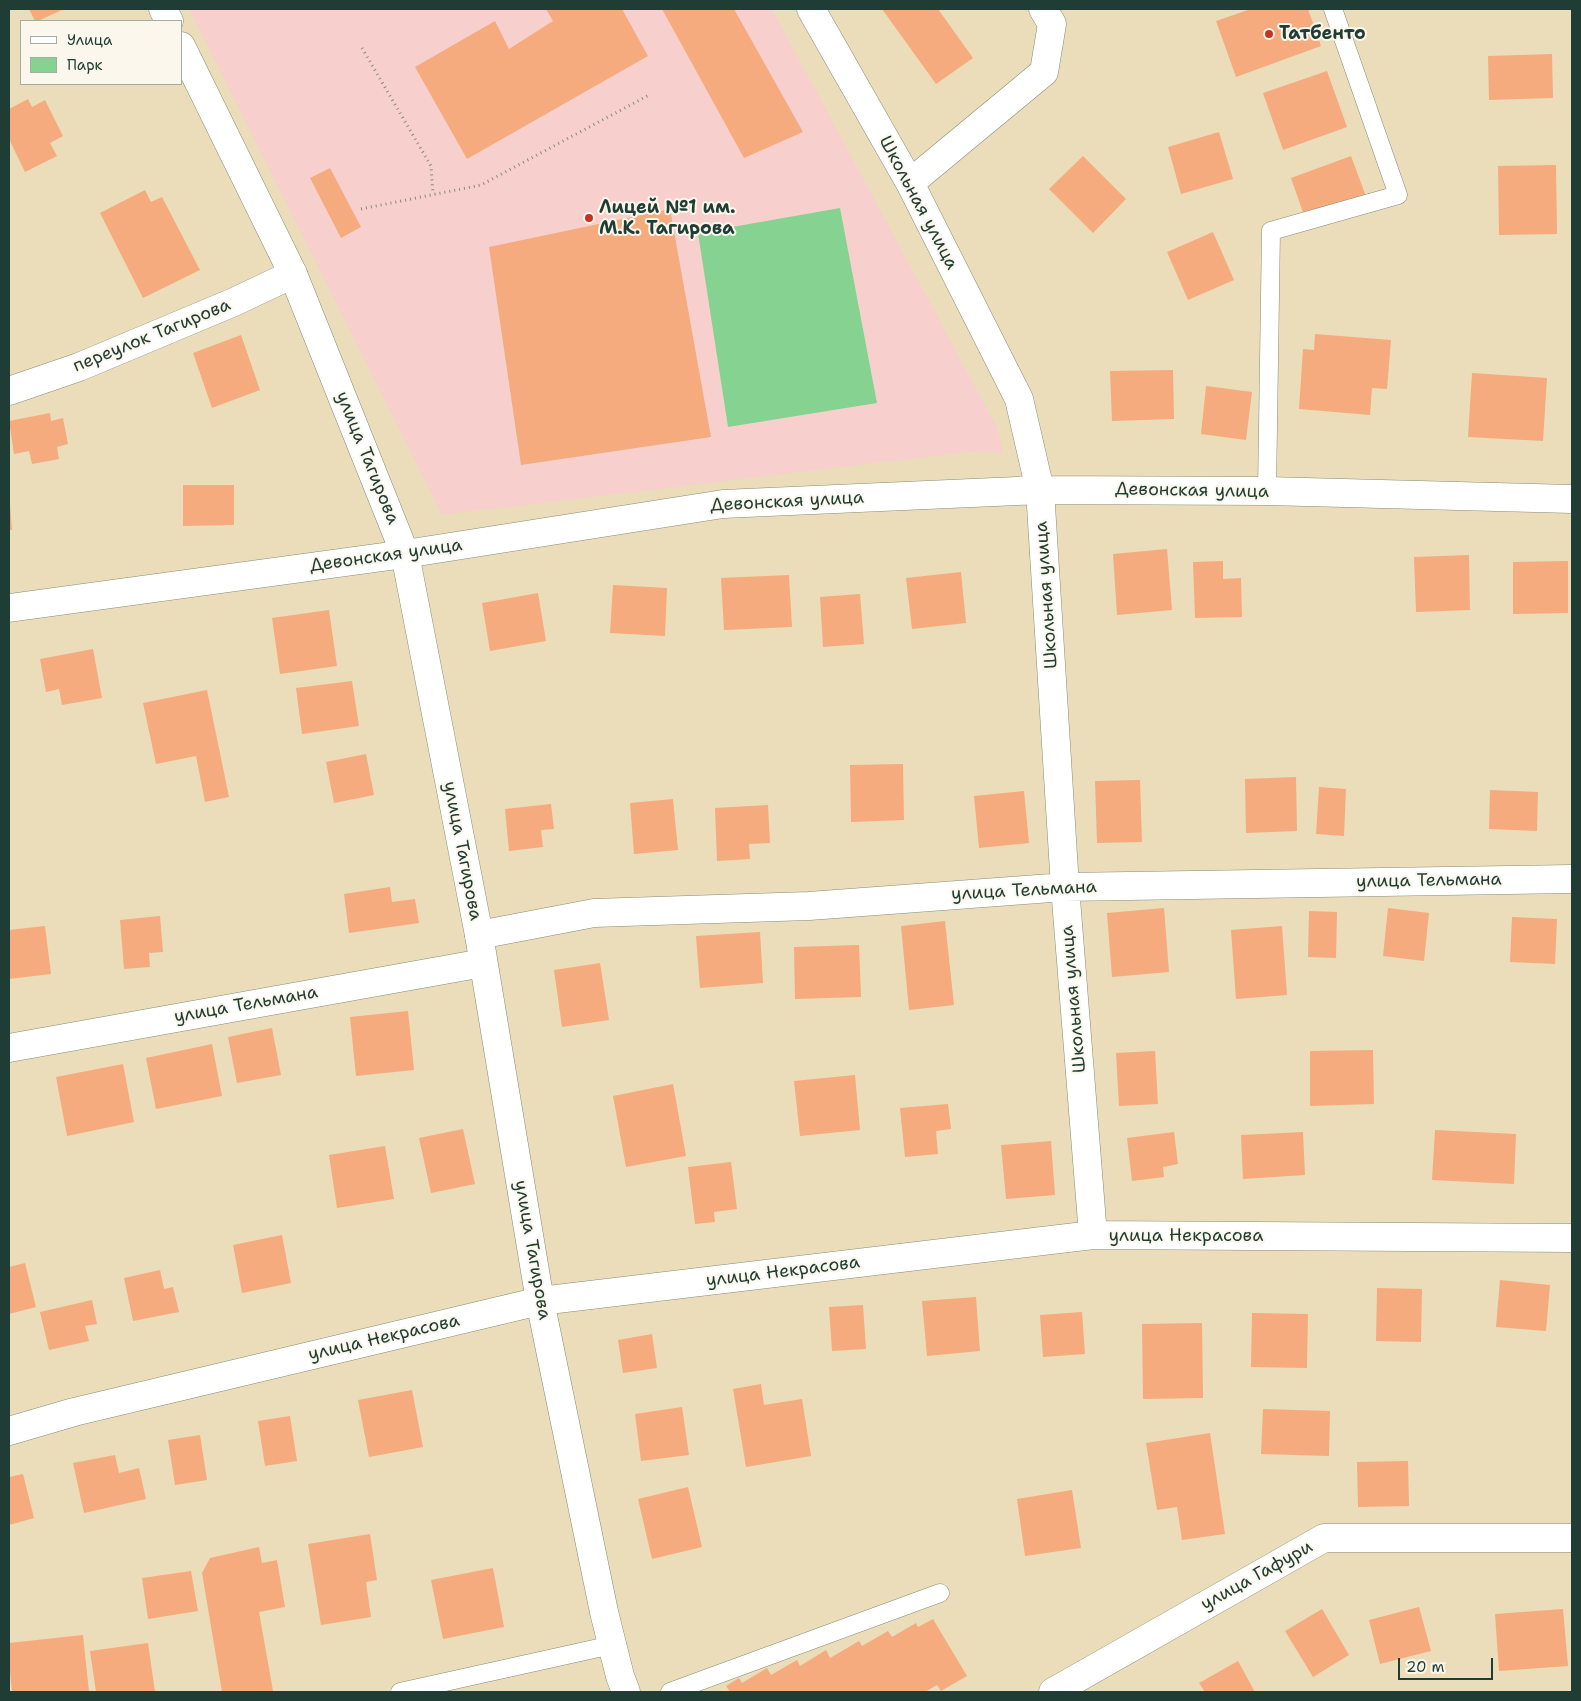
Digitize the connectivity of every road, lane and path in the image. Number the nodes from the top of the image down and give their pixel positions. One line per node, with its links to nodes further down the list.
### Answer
1 (811, 9): 7 (street, Школьная улица)
2 (1043, 9): 7 (street)
3 (1333, 9): 13 (lane)
4 (182, 48): 10 (street, улица Тагирова)
5 (362, 48): 8 (path)
6 (649, 95): 8 (path)
7 (910, 184): 12 (street, Школьная улица)
8 (433, 194): 9 (path)
9 (361, 209)
10 (293, 274): 11 (street, переулок Тагирова); 15 (street, улица Тагирова)
11 (9, 391)
12 (1040, 490): 13 (street, Девонская улица); 15 (street, Девонская улица); 18 (street, Школьная улица)
13 (1267, 492): 14 (street, Девонская улица)
14 (1572, 499)
15 (405, 554): 16 (street, Девонская улица); 19 (street, улица Тагирова)
16 (9, 608)
17 (1572, 879): 18 (street, улица Тельмана)
18 (1065, 887): 19 (street, улица Тельмана); 22 (street, Школьная улица)
19 (479, 935): 20 (street, улица Тагирова)
20 (483, 963): 21 (street, улица Тельмана); 24 (street, улица Тагирова)
21 (9, 1048)
22 (1093, 1235): 23 (street, улица Некрасова); 24 (street, улица Некрасова)
23 (1572, 1238)
24 (540, 1301): 25 (street, улица Некрасова); 28 (street, улица Тагирова)
25 (9, 1431)
26 (1572, 1538): 32 (street, улица Гафури)
27 (940, 1593): 31 (lane)
28 (612, 1645): 29 (lane); 30 (street, улица Тагирова)
29 (400, 1692)
30 (626, 1692)
31 (670, 1692)
32 (1052, 1692)

